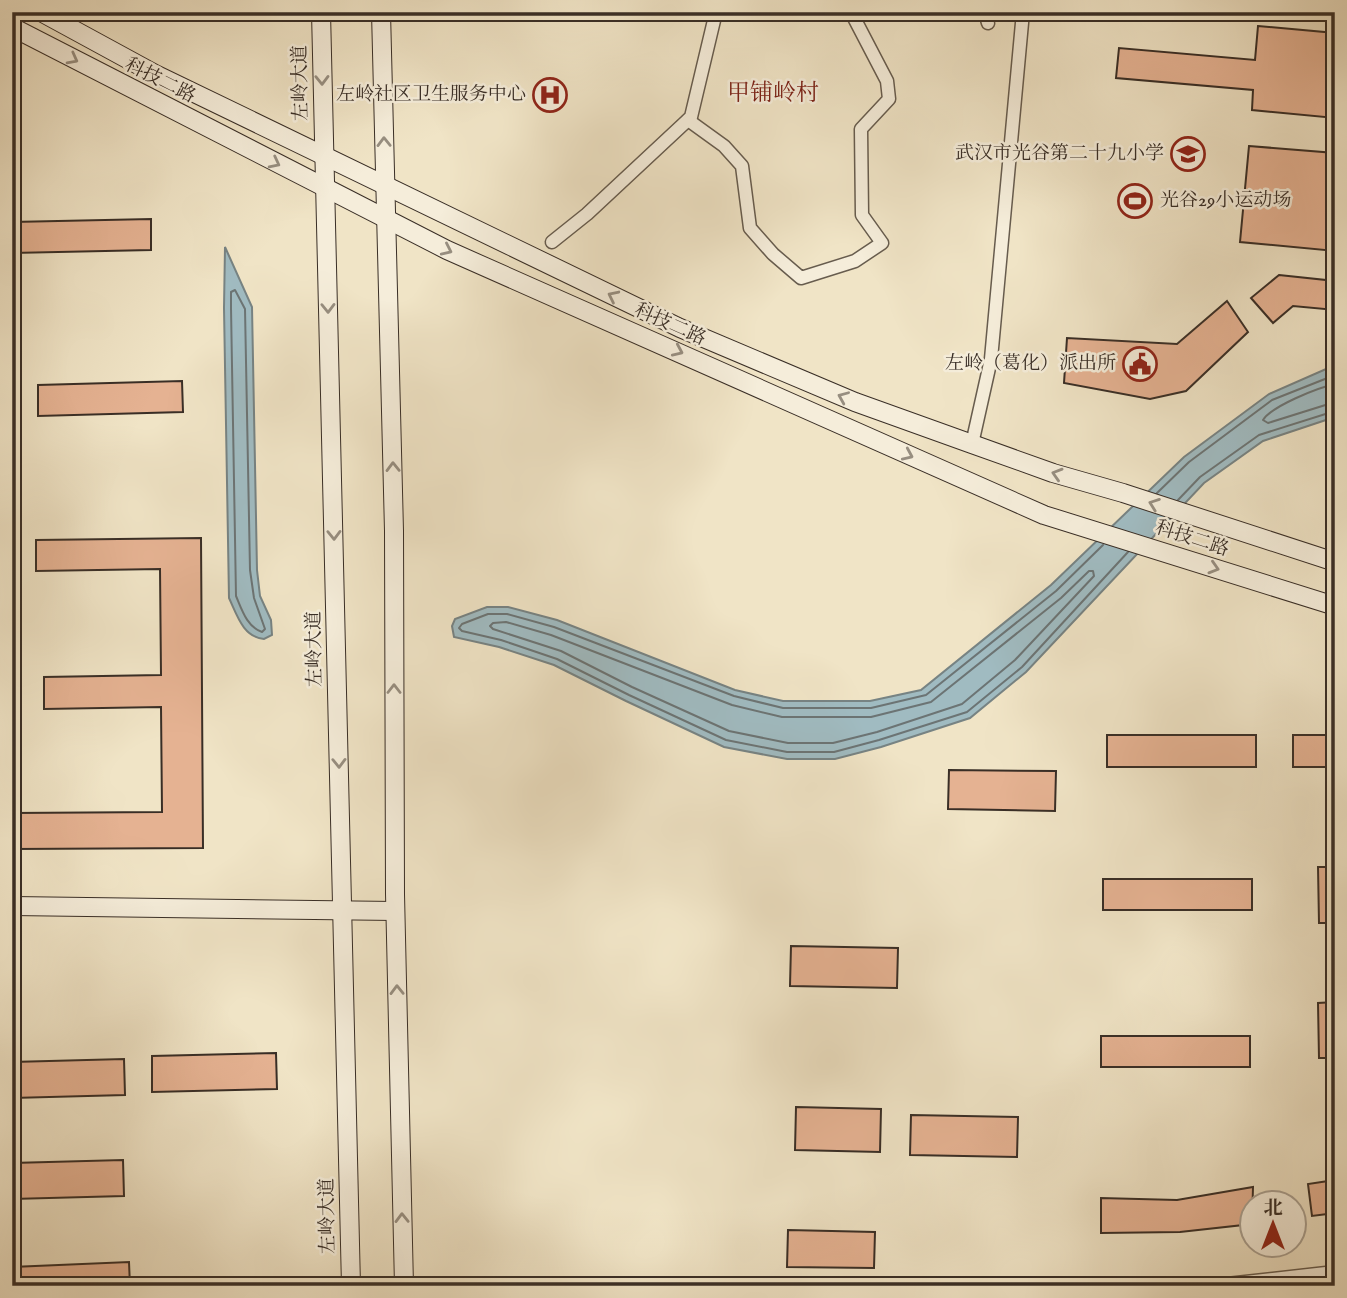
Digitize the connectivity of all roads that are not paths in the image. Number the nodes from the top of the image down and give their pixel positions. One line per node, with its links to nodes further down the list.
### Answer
1 (41, 12): 9 (street, 科技二路)
2 (321, 12): 9 (street, 左岭大道, one-way to 9)
3 (381, 12): 10 (street, one-way to 3)
4 (716, 12): 8 (street)
5 (850, 12): 8 (street)
6 (1023, 12): 14 (street)
7 (12, 27): 11 (street, 科技二路, one-way to 11)
8 (688, 120): 13 (street)
9 (324, 156): 10 (street, 科技二路); 11 (street, 左岭大道)
10 (385, 186): 12 (street); 14 (street, 科技二路, one-way to 10)
11 (325, 188): 12 (street, 科技二路); 18 (street, 左岭大道, one-way to 18)
12 (386, 219): 16 (street, 科技二路, one-way to 16); 19 (street, one-way to 12)
13 (552, 242)
14 (972, 444): 15 (street, 科技二路, one-way to 14)
15 (1335, 562)
16 (1335, 606)
17 (12, 906): 18 (street)
18 (342, 909): 19 (street); 21 (street, 左岭大道)
19 (395, 911): 22 (street, one-way to 19)
20 (1335, 1272): 23 (street)
21 (351, 1286)
22 (404, 1286)
23 (1209, 1286)

